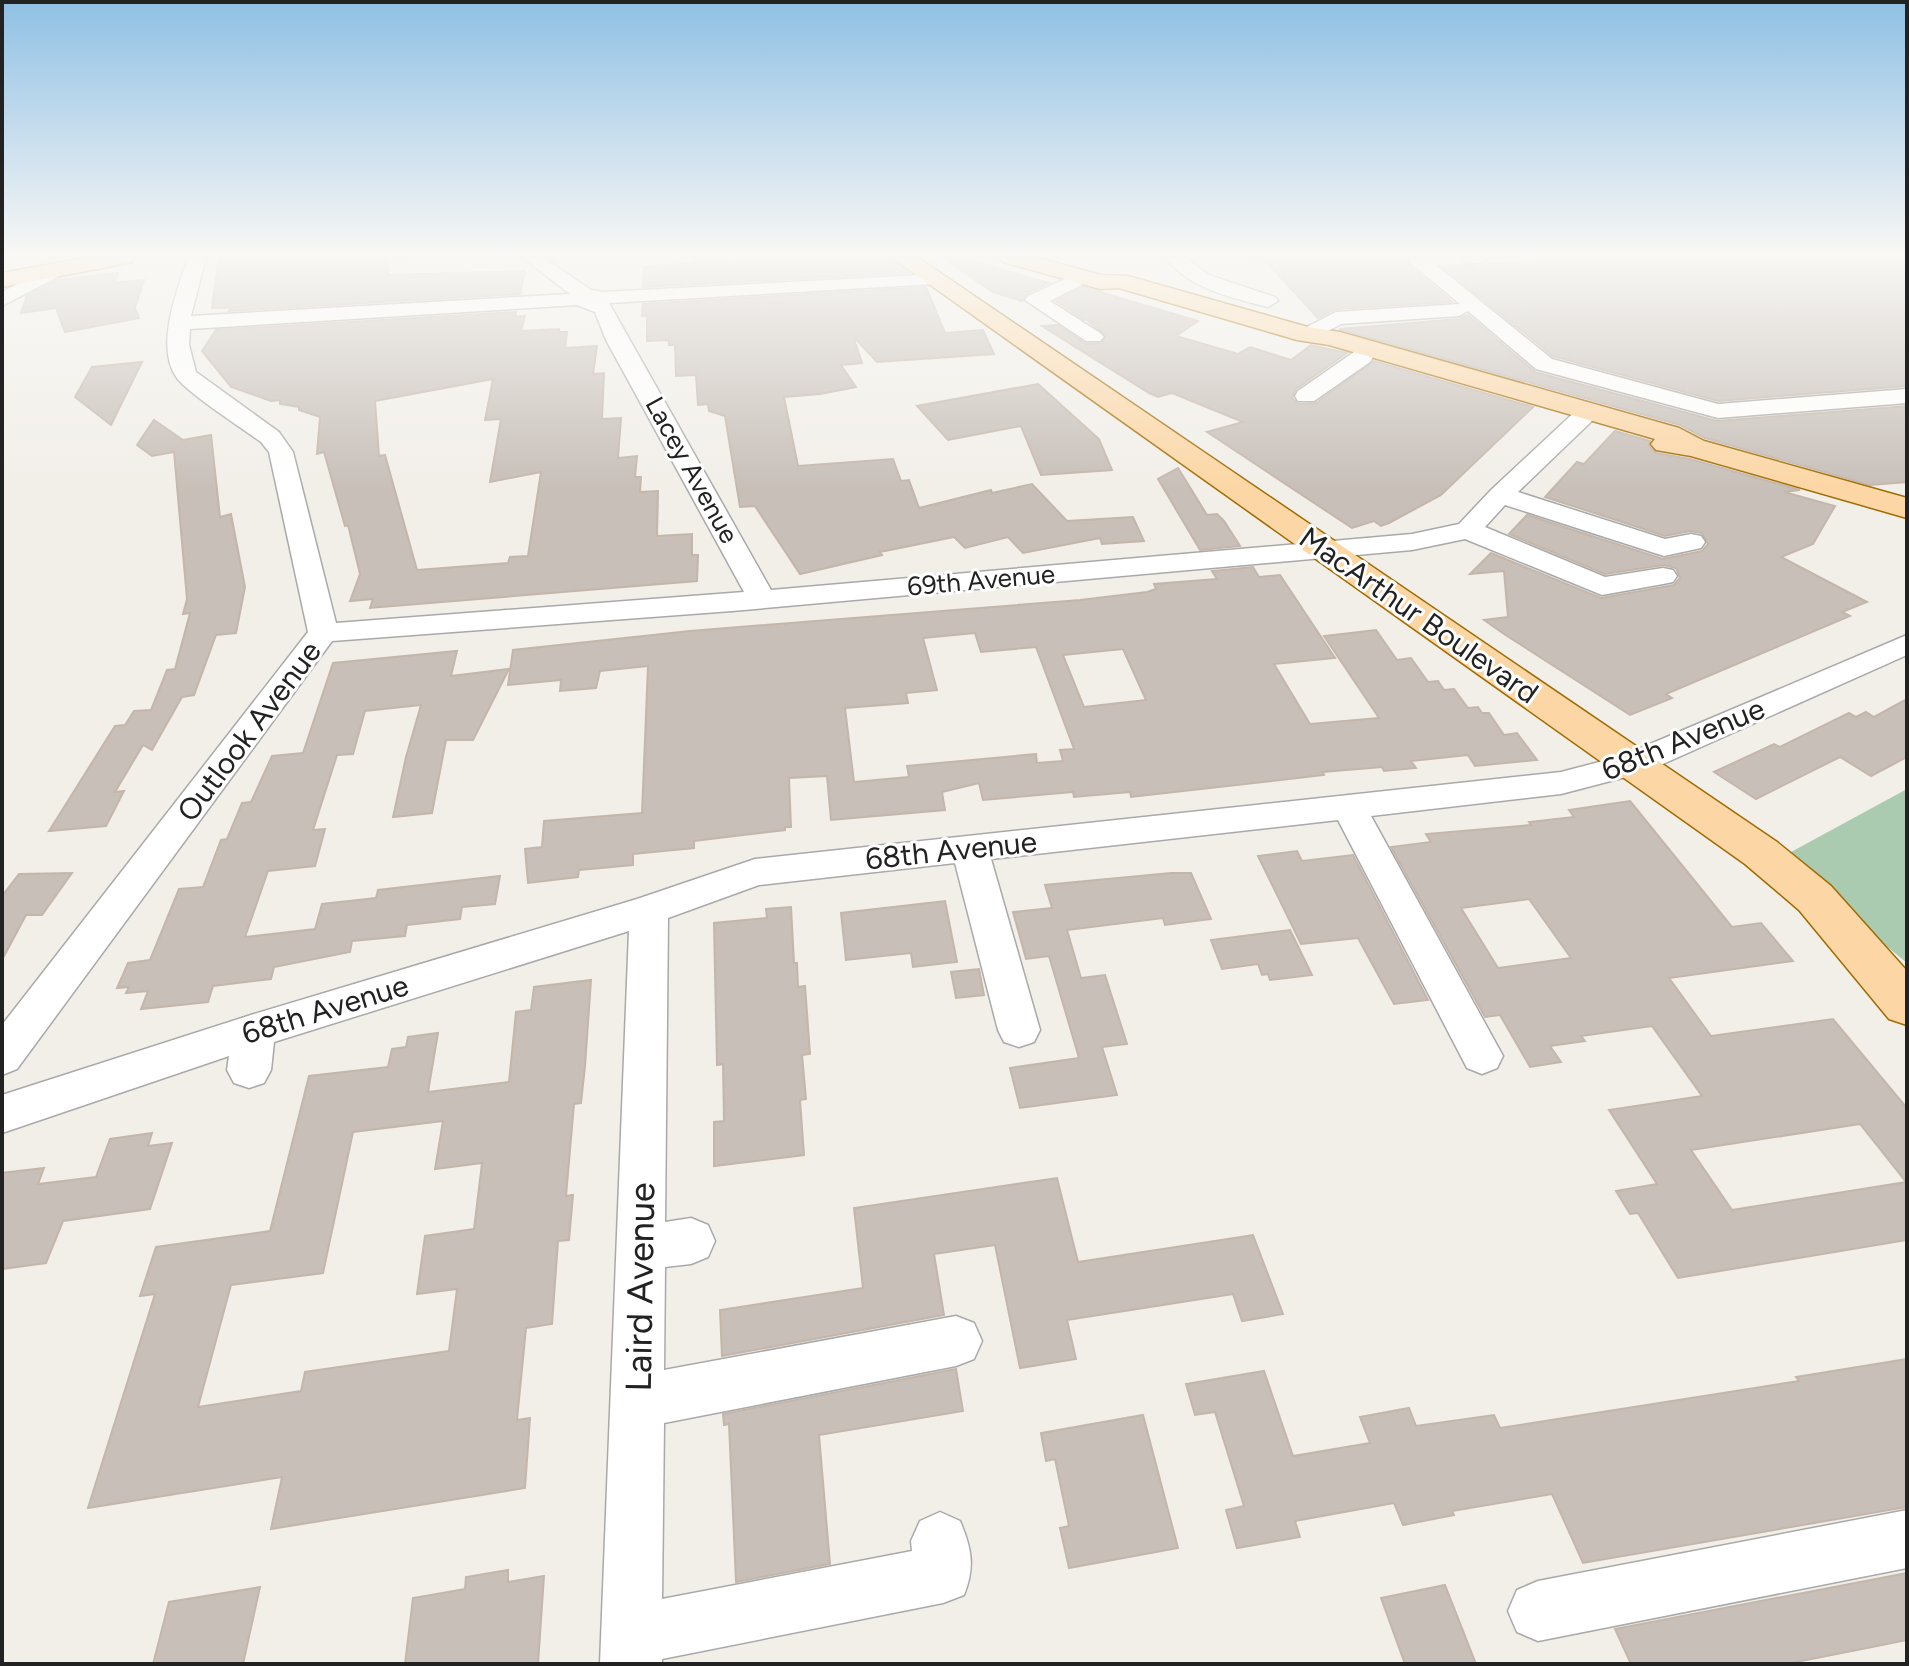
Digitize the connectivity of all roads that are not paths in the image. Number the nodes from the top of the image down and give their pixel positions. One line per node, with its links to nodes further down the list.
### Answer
1 (179, 335): 19 (street, Outlook Avenue)
2 (615, 335): 18 (street, Lacey Avenue)
3 (1016, 335): 16 (main road, MacArthur Boulevard)
4 (1089, 335): 7 (street)
5 (1306, 335): 8 (main road); 11 (main road)
6 (1509, 335): 10 (street)
7 (1093, 337)
8 (1362, 357): 9 (street); 11 (main road)
9 (1306, 396)
10 (1907, 396)
11 (1584, 415): 12 (street); 13 (main road)
12 (1500, 495): 14 (street); 15 (street)
13 (1907, 508)
14 (1468, 530): 16 (street, 69th Avenue); 17 (street)
15 (1691, 542)
16 (1326, 550): 18 (street, 69th Avenue); 21 (main road, MacArthur Boulevard)
17 (1663, 576)
18 (762, 599): 19 (street, 69th Avenue)
19 (323, 633): 28 (street, Outlook Avenue)
20 (1907, 644): 21 (street, 68th Avenue)
21 (1633, 764): 22 (street, 68th Avenue); 25 (main road, MacArthur Boulevard)
22 (1349, 807): 23 (street, 68th Avenue); 27 (street)
23 (969, 847): 24 (street, 68th Avenue); 26 (street)
24 (649, 910): 29 (street, 68th Avenue); 31 (street, Laird Avenue)
25 (1907, 1005)
26 (1019, 1030)
27 (1482, 1056)
28 (2, 1057)
29 (2, 1114)
30 (691, 1241): 31 (street)
31 (640, 1248): 33 (street, Laird Avenue)
32 (956, 1341): 33 (street)
33 (637, 1402): 37 (street, Laird Avenue)
34 (1907, 1539): 36 (street)
35 (940, 1541): 37 (street)
36 (1538, 1611)
37 (631, 1650)

